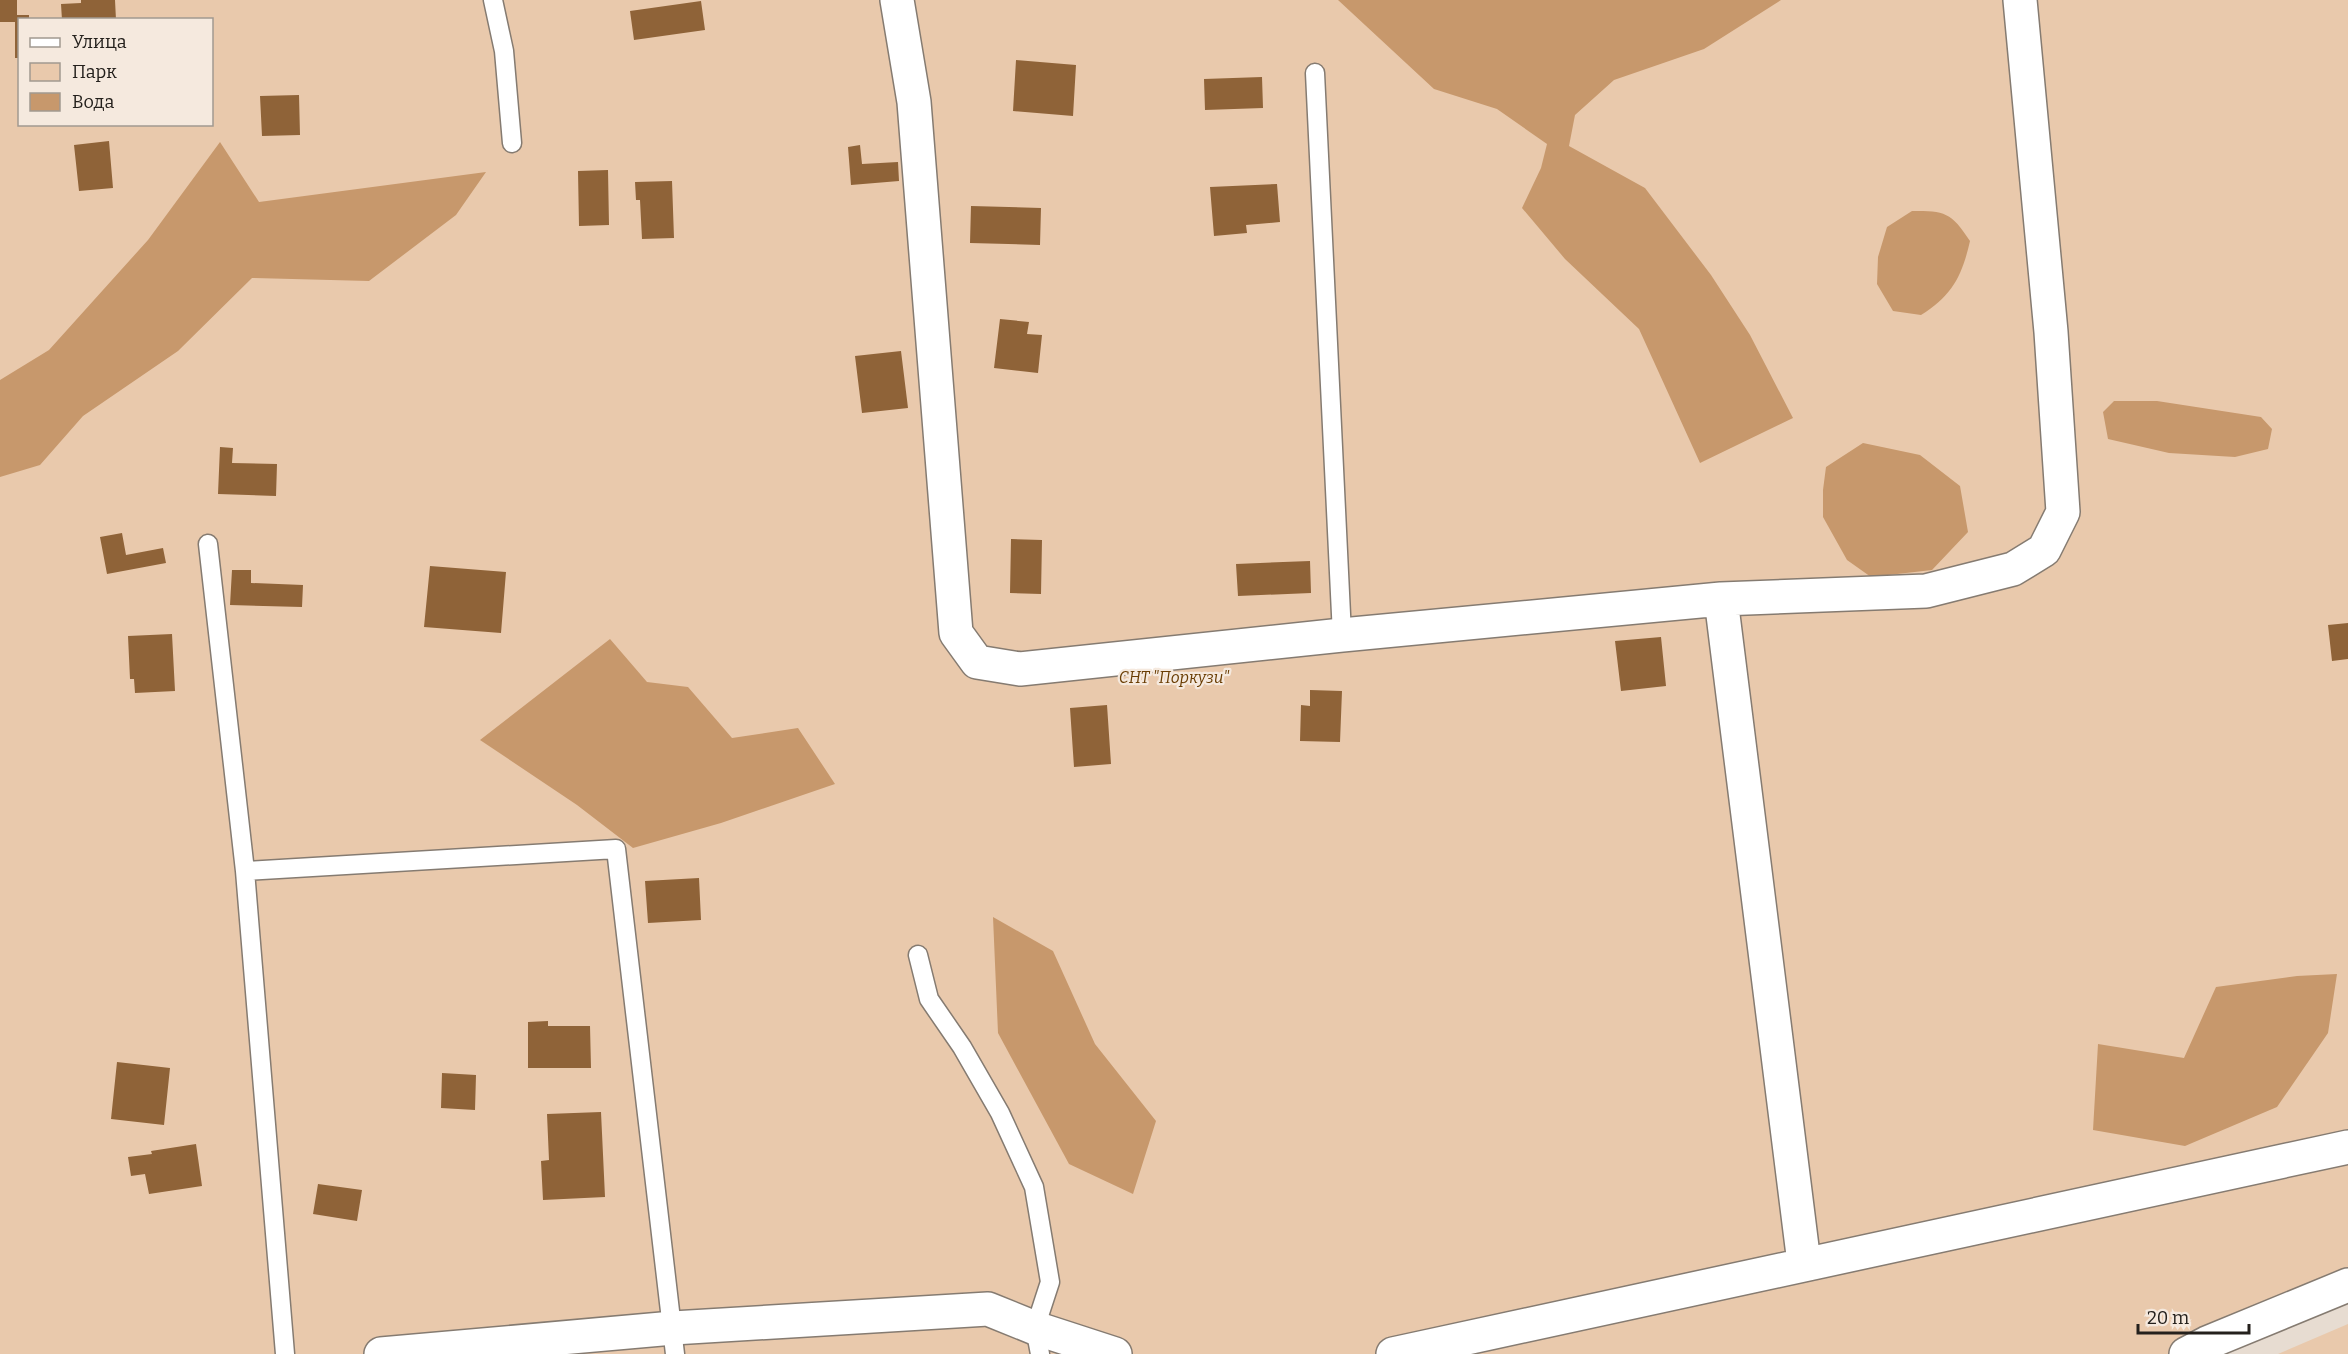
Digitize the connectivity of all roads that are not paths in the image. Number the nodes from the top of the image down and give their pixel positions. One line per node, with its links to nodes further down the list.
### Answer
1 (493, 0): 5 (lane)
2 (897, 0): 8 (street)
3 (2020, 0): 7 (street)
4 (1315, 73): 8 (lane)
5 (512, 144)
6 (208, 544): 9 (lane)
7 (1721, 599): 8 (street); 12 (street)
8 (1342, 635)
9 (245, 871): 14 (lane); 16 (lane)
10 (918, 955): 15 (lane)
11 (2348, 1147): 12 (street)
12 (1804, 1263): 19 (street)
13 (2348, 1285): 20 (street)
14 (674, 1341): 15 (street); 17 (street)
15 (1037, 1341): 18 (street)
16 (285, 1354)
17 (381, 1354)
18 (1115, 1354)
19 (1393, 1354)
20 (2186, 1354)

